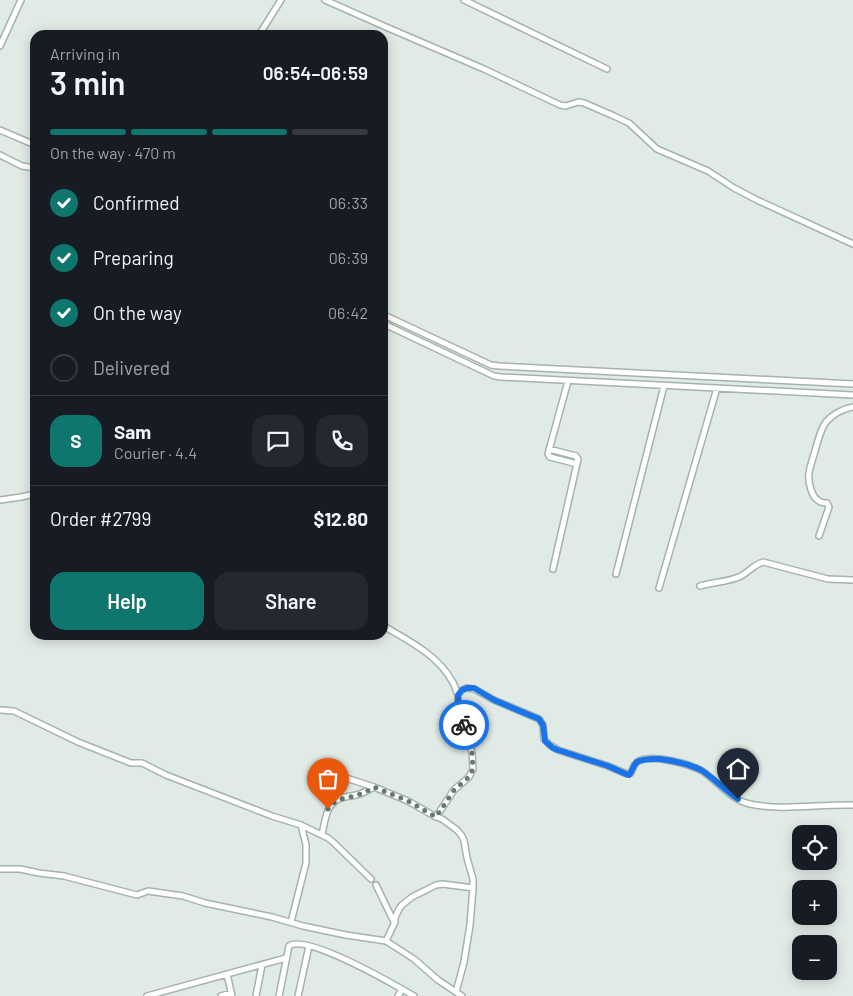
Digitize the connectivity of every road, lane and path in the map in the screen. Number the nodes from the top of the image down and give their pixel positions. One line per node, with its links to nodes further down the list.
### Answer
1 (21, 0): 6 (street)
2 (281, 0): 5 (street)
3 (326, 0): 12 (street)
4 (464, 0): 7 (street)
5 (262, 30)
6 (0, 46)
7 (607, 69)
8 (0, 130): 9 (street)
9 (30, 143)
10 (0, 155): 11 (street)
11 (30, 167)
12 (853, 244)
13 (388, 317): 16 (street)
14 (388, 326): 15 (street)
15 (568, 381): 17 (street); 24 (street)
16 (853, 384)
17 (664, 386): 18 (street); 25 (street)
18 (717, 388): 19 (street); 28 (street)
19 (853, 395)
20 (853, 407): 23 (street)
21 (30, 495): 22 (street)
22 (0, 500)
23 (819, 536)
24 (553, 569)
25 (616, 574)
26 (853, 580): 27 (street)
27 (700, 586)
28 (659, 588)
29 (388, 628): 30 (street)
30 (458, 695): 34 (street); 35 (street)
31 (0, 710): 36 (street)
32 (320, 772): 33 (street)
33 (374, 787): 35 (street); 37 (street)
34 (853, 806)
35 (436, 817): 41 (street)
36 (301, 825): 37 (street); 42 (street)
37 (322, 835): 39 (street)
38 (0, 869): 42 (street)
39 (371, 879)
40 (376, 885): 43 (street)
41 (473, 888): 43 (street); 50 (street)
42 (291, 922): 44 (street)
43 (395, 922): 44 (street)
44 (386, 941): 50 (street)
45 (309, 946): 46 (street); 49 (street); 56 (street)
46 (286, 958): 47 (street); 55 (street)
47 (262, 965): 48 (street); 54 (street)
48 (227, 974): 51 (street); 52 (street)
49 (405, 992): 57 (street); 58 (street)
50 (456, 992): 59 (street)
51 (232, 994): 53 (street)
52 (147, 996)
53 (221, 996)
54 (256, 996)
55 (279, 996)
56 (298, 996)
57 (398, 996)
58 (414, 996)
59 (462, 996)

